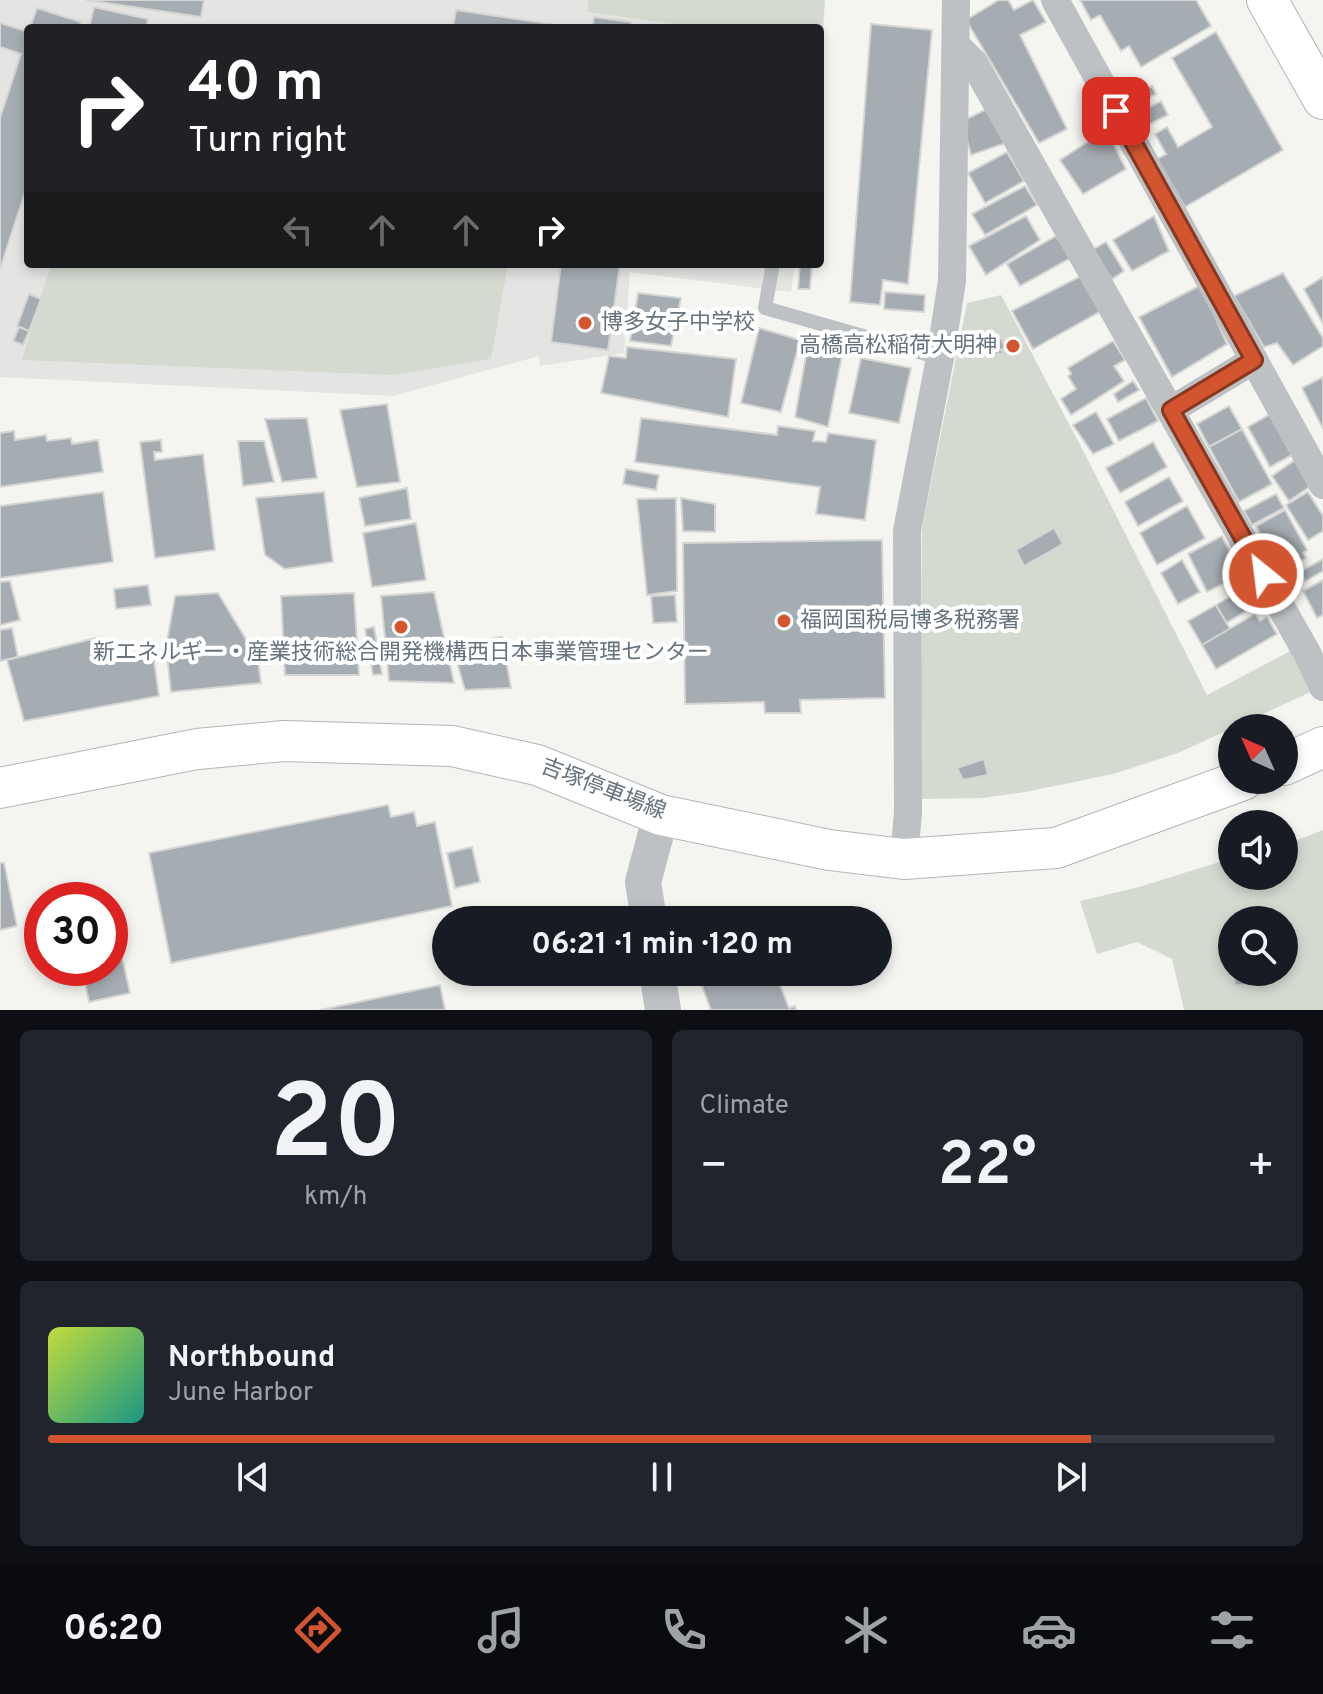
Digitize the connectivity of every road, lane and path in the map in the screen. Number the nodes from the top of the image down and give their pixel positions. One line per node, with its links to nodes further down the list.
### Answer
1 (956, 0): 4 (street)
2 (1055, 0): 8 (street)
3 (1267, 0): 5 (main road)
4 (956, 45): 7 (street); 9 (street)
5 (1323, 99)
6 (772, 268): 7 (lane)
7 (940, 358): 17 (street)
8 (1254, 360): 9 (street); 10 (street)
9 (1171, 410): 11 (street)
10 (1323, 485)
11 (1323, 687)
12 (1323, 747): 13 (main road)
13 (1298, 759)
14 (0, 788): 16 (main road, 吉塚停車場線)
15 (1218, 789): 17 (main road, 吉塚停車場線)
16 (661, 815): 17 (main road, 吉塚停車場線); 18 (street)
17 (904, 859)
18 (647, 906)
19 (659, 986): 20 (street)
20 (663, 1010)

